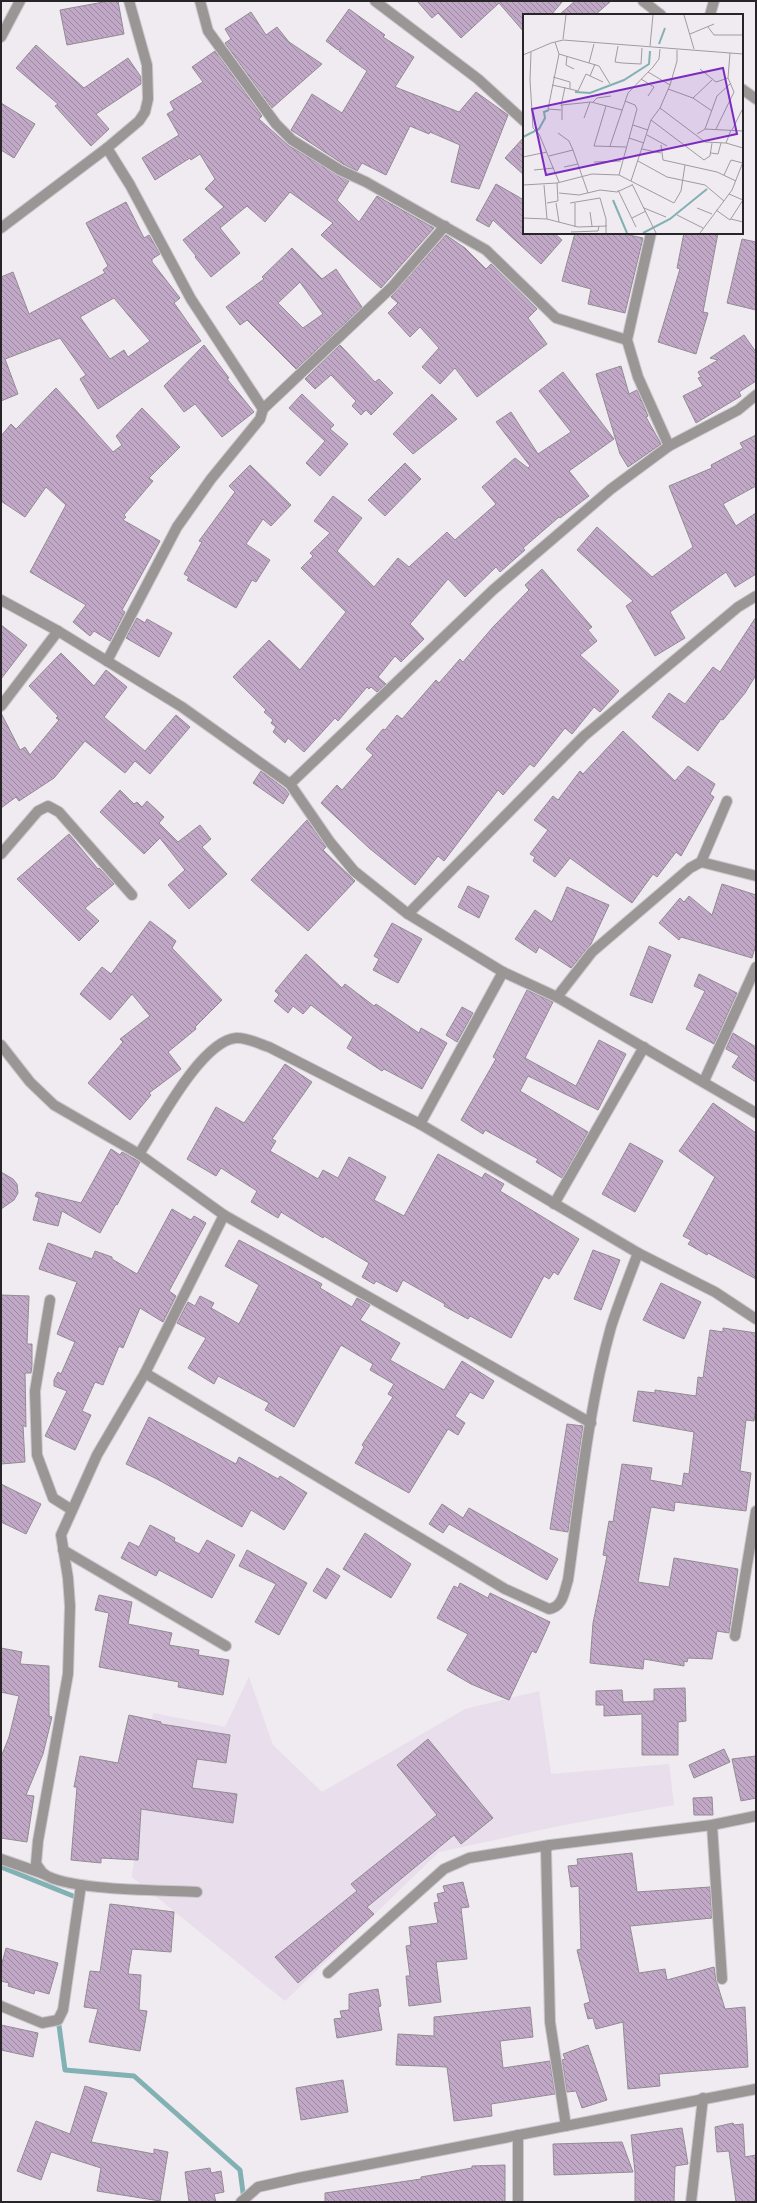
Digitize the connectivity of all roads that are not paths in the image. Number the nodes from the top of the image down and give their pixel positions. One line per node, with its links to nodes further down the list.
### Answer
1 (20, 1): 9 (street)
2 (129, 1): 13 (street)
3 (200, 1): 14 (street)
4 (375, 1): 12 (street)
5 (643, 1): 7 (street)
6 (714, 1): 8 (street)
7 (660, 14)
8 (710, 14)
9 (1, 37)
10 (743, 91): 11 (street)
11 (756, 99)
12 (523, 120)
13 (107, 148): 15 (street); 19 (street)
14 (445, 226): 17 (street); 19 (street)
15 (1, 228)
16 (651, 234): 17 (street)
17 (627, 340): 20 (street)
18 (756, 395): 20 (street)
19 (263, 409): 24 (street)
20 (669, 446): 26 (street)
21 (756, 596): 32 (street)
22 (1, 600): 23 (street)
23 (58, 631): 24 (street); 25 (street)
24 (106, 661): 26 (street)
25 (1, 706)
26 (290, 784): 32 (street)
27 (727, 801): 29 (street)
28 (1, 854): 31 (street)
29 (702, 862): 30 (street); 35 (street)
30 (756, 876)
31 (132, 895)
32 (408, 914): 34 (street)
33 (756, 967): 38 (street)
34 (503, 972): 35 (street); 40 (street)
35 (557, 997): 37 (street)
36 (1, 1046): 41 (street)
37 (644, 1047): 38 (street); 42 (street)
38 (704, 1081): 39 (street)
39 (756, 1113)
40 (420, 1124): 41 (street); 42 (street)
41 (139, 1154): 43 (street)
42 (554, 1204): 44 (street)
43 (224, 1215): 47 (street); 48 (street)
44 (638, 1253): 46 (street); 48 (street)
45 (50, 1300): 49 (street)
46 (756, 1320)
47 (145, 1373): 48 (street); 49 (street)
48 (591, 1423)
49 (72, 1510): 51 (street)
50 (756, 1511): 52 (street)
51 (63, 1550): 53 (street); 58 (street)
52 (736, 1636)
53 (226, 1646)
54 (756, 1816): 55 (street)
55 (712, 1825): 56 (street); 62 (street)
56 (550, 1845): 61 (street); 66 (street)
57 (1, 1860): 58 (street)
58 (44, 1874): 59 (street)
59 (81, 1886): 60 (street); 63 (street)
60 (197, 1892)
61 (328, 1973)
62 (722, 1979)
63 (1, 2006)
64 (756, 2089): 65 (street)
65 (703, 2098): 66 (street); 70 (street)
66 (566, 2126): 67 (street)
67 (518, 2135): 68 (street); 69 (street)
68 (241, 2202)
69 (518, 2202)
70 (691, 2202)

